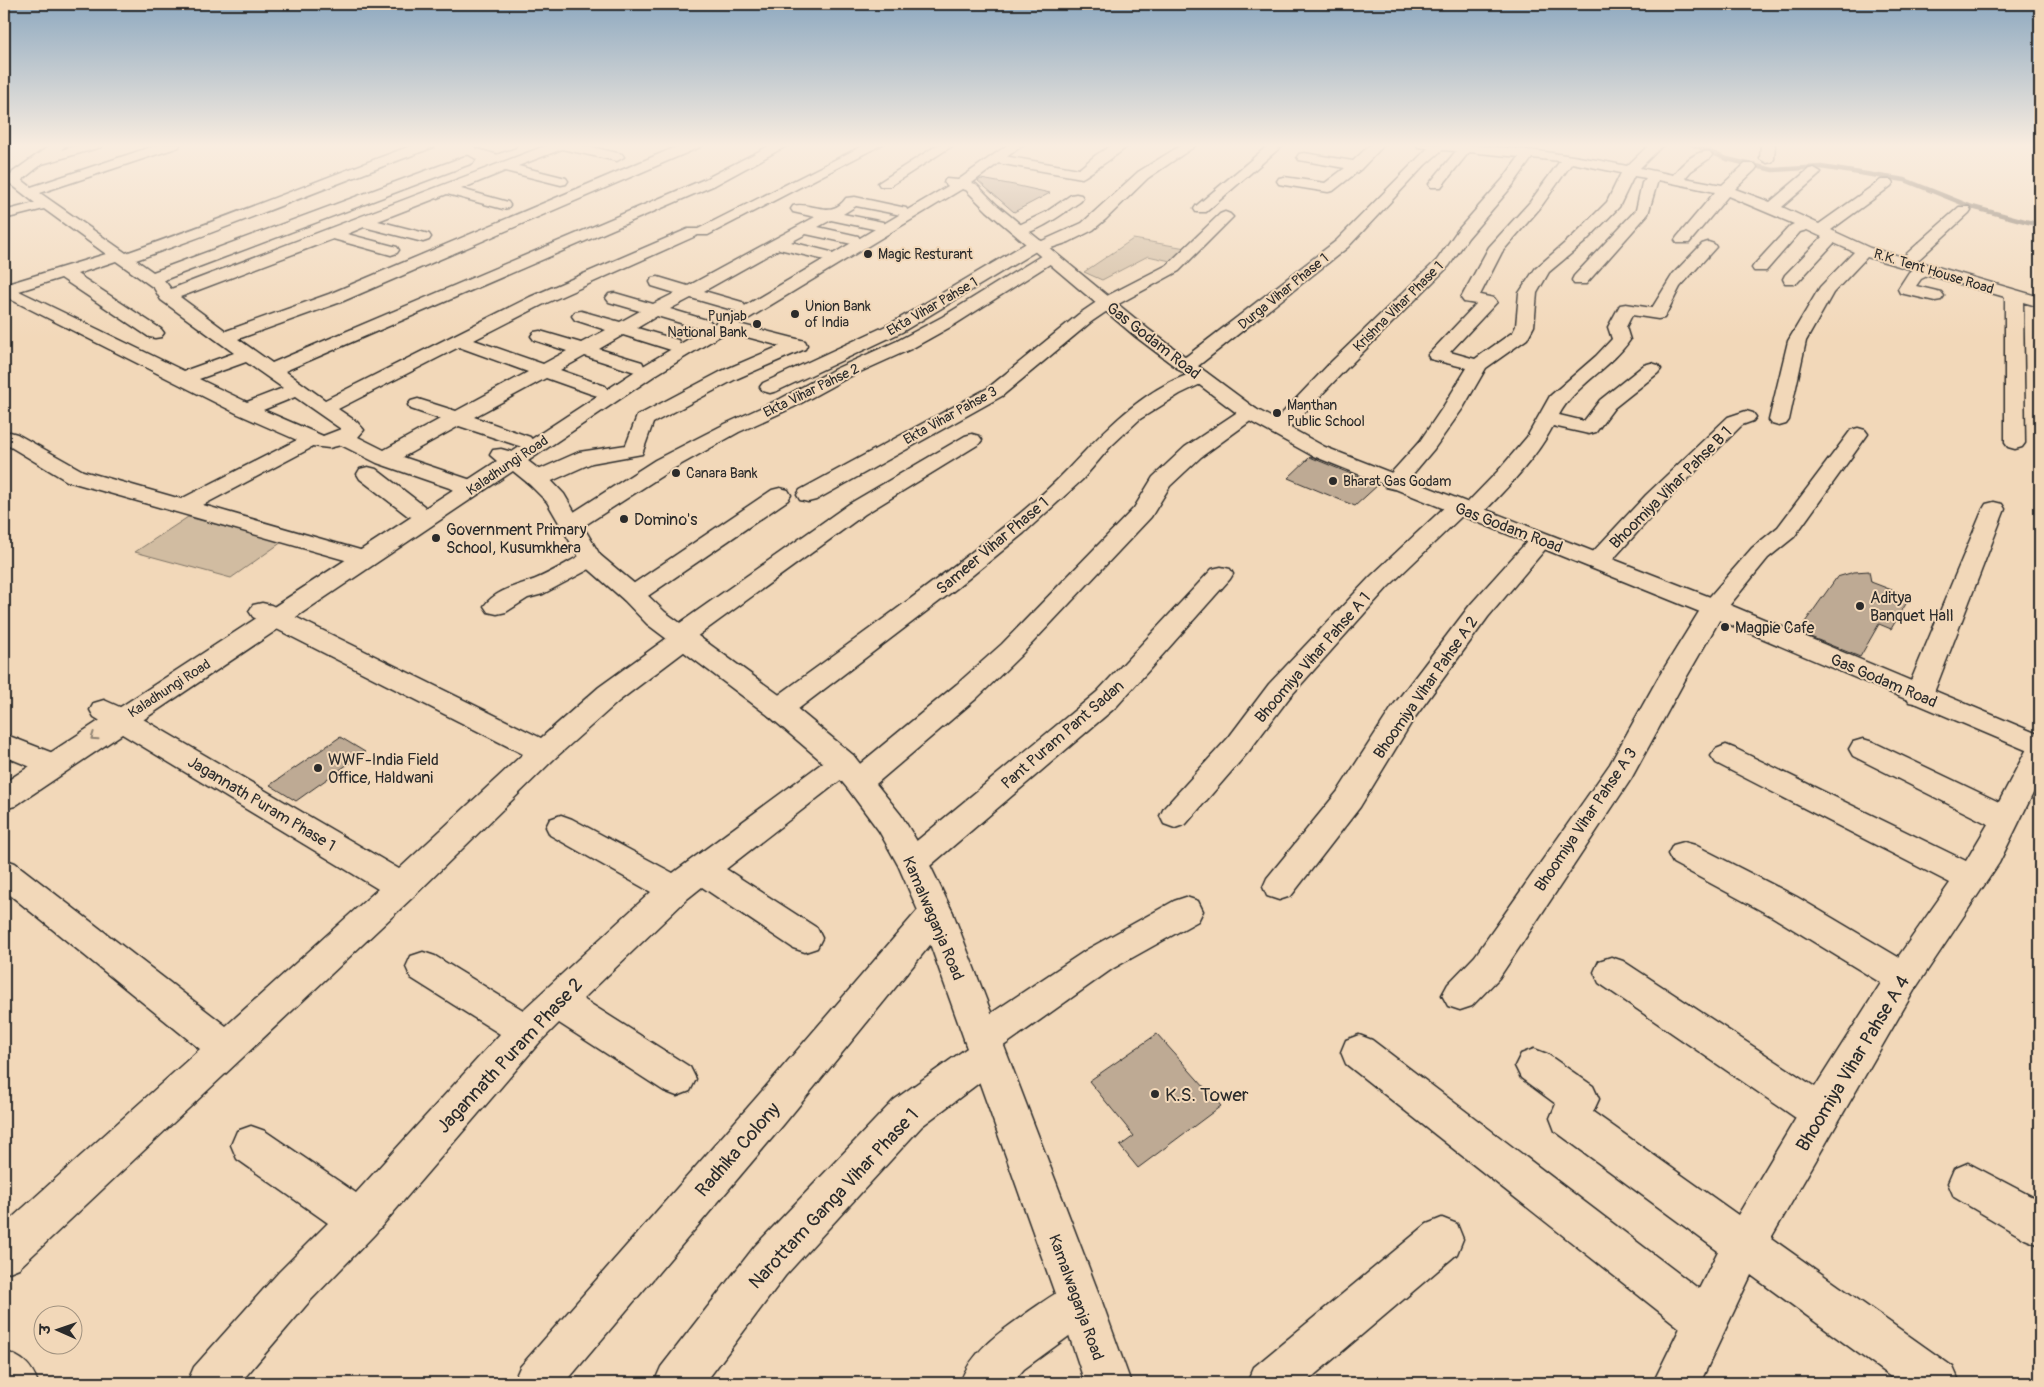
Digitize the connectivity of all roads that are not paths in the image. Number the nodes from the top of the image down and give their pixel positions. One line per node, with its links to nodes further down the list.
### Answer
1 (29, 209): 26 (street)
2 (53, 209): 43 (street)
3 (262, 209): 43 (street)
4 (349, 209): 52 (street)
5 (395, 209): 29 (street)
6 (544, 209): 70 (street)
7 (648, 209): 79 (street)
8 (747, 209): 71 (street)
9 (798, 209): 27 (street)
10 (842, 209): 27 (street)
11 (891, 209): 25 (street)
12 (912, 209): 25 (street, Kaladhungi Road)
13 (993, 209): 39 (street, Gas Godam Road)
14 (1059, 209): 39 (street)
15 (1108, 209): 39 (street)
16 (1376, 209): 81 (street, Durga Vihar Phase 1)
17 (1485, 209): 94 (street, Krishna Vihar Phase 1)
18 (1531, 209): 76 (street)
19 (1609, 209): 76 (street)
20 (1643, 209): 50 (street)
21 (1709, 209): 37 (street)
22 (1773, 209): 33 (street, R.K. Tent House Road)
23 (1851, 209): 33 (street)
24 (1964, 210): 45 (street)
25 (906, 212): 31 (street, Kaladhungi Road); 44 (street, Kaladhungi Road)
26 (4, 215)
27 (831, 215): 31 (street); 32 (street)
28 (1225, 217): 61 (street, Ekta Vihar Pahse 3)
29 (362, 222): 34 (street); 35 (street)
30 (780, 224): 32 (street)
31 (878, 224): 36 (street, Kaladhungi Road)
32 (806, 230): 36 (street); 38 (street)
33 (1819, 231): 42 (street, R.K. Tent House Road); 46 (street); 49 (street)
34 (332, 234): 41 (street); 52 (street)
35 (423, 237)
36 (852, 239): 44 (street, Kaladhungi Road)
37 (1683, 240)
38 (779, 244): 44 (street); 54 (street)
39 (1036, 245): 61 (street, Gas Godam Road); 83 (street, Ekta Vihar Pahse 1); 112 (street, Ekta Vihar Pahse 2)
40 (1708, 248): 91 (street, Bhoomiya Vihar Pahse A 1)
41 (391, 250)
42 (1864, 250): 45 (street, R.K. Tent House Road); 93 (street)
43 (121, 258): 48 (street); 52 (street)
44 (820, 261): 62 (street, Kaladhungi Road); 67 (street, Kaladhungi Road)
45 (1906, 263): 47 (street, R.K. Tent House Road)
46 (1760, 268)
47 (1926, 269): 55 (street, R.K. Tent House Road); 56 (street)
48 (63, 272): 53 (street); 60 (street)
49 (1791, 279)
50 (1580, 280)
51 (658, 282): 54 (street)
52 (155, 288): 66 (street)
53 (4, 290): 65 (street)
54 (690, 292): 62 (street); 63 (street)
55 (2014, 295): 59 (street, R.K. Tent House Road); 99 (street)
56 (1935, 296)
57 (124, 297): 60 (street)
58 (616, 298): 63 (street)
59 (2040, 301)
60 (107, 303): 65 (street); 66 (street)
61 (1107, 303): 81 (street, Gas Godam Road); 107 (street, Ekta Vihar Pahse 3)
62 (736, 306): 67 (street, Kaladhungi Road)
63 (655, 310): 67 (street); 68 (street)
64 (581, 316): 68 (street)
65 (61, 318): 73 (street)
66 (176, 325): 70 (street); 73 (street)
67 (714, 325): 72 (street, Kaladhungi Road); 103 (street, Kaladhungi Road); 103 (street)
68 (621, 329): 72 (street); 74 (street)
69 (540, 336): 74 (street)
70 (224, 338): 75 (street)
71 (457, 340): 80 (street); 87 (street)
72 (672, 344): 77 (street, Kaladhungi Road)
73 (117, 346): 82 (street)
74 (584, 350): 77 (street); 80 (street)
75 (248, 355): 79 (street); 82 (street)
76 (1478, 365): 105 (street)
77 (635, 366): 85 (street, Kaladhungi Road)
78 (1652, 369): 91 (street)
79 (272, 370): 84 (street)
80 (545, 371): 85 (street); 92 (street)
81 (1193, 371): 89 (street, Gas Godam Road); 124 (street, Sameer Vihar Phase 1)
82 (183, 378): 88 (street)
83 (770, 387)
84 (297, 389): 87 (street); 88 (street)
85 (598, 390): 103 (street, Kaladhungi Road)
86 (418, 405): 92 (street)
87 (324, 408): 95 (street)
88 (245, 410): 95 (street)
89 (1249, 413): 94 (street, Gas Godam Road); 133 (street, Jagannath Puram Phase 2)
90 (1746, 417): 116 (street, Bhoomiya Vihar Pahse B 1)
91 (1547, 418): 110 (street, Bhoomiya Vihar Pahse A 1)
92 (458, 420): 101 (street); 103 (street)
93 (1779, 420)
94 (1278, 429): 105 (street, Gas Godam Road)
95 (350, 432): 101 (street); 102 (street)
96 (1858, 434): 120 (street, Bhoomiya Vihar Pahse A 3)
97 (10, 438): 108 (street)
98 (972, 440): 122 (street)
99 (2015, 443)
100 (302, 445): 108 (street)
101 (408, 446): 102 (street); 103 (street)
102 (385, 458): 103 (street)
103 (497, 468): 111 (street, Kaladhungi Road); 112 (street, Kamalwaganja Road); 114 (street, Kaladhungi Road)
104 (368, 474): 111 (street)
105 (1394, 482): 110 (street, Gas Godam Road)
106 (780, 495): 118 (street)
107 (808, 495)
108 (185, 506): 114 (street)
109 (1994, 509): 123 (street)
110 (1464, 510): 113 (street, Gas Godam Road); 136 (street, Bhoomiya Vihar Pahse A 1)
111 (416, 511): 114 (street, Kaladhungi Road)
112 (571, 524): 115 (street, Kamalwaganja Road)
113 (1541, 540): 116 (street, Gas Godam Road); 145 (street, Bhoomiya Vihar Pahse A 2)
114 (358, 557): 121 (street, Kaladhungi Road)
115 (591, 559): 118 (street, Kamalwaganja Road); 119 (street)
116 (1598, 561): 120 (street, Gas Godam Road)
117 (1221, 574): 140 (street, Pant Puram Pant Sadan)
118 (633, 595): 122 (street, Kamalwaganja Road)
119 (496, 606)
120 (1714, 608): 123 (street, Gas Godam Road); 152 (street, Bhoomiya Vihar Pahse A 3)
121 (269, 614): 125 (street, Kaladhungi Road); 130 (street)
122 (682, 638): 124 (street, Kamalwaganja Road); 130 (street)
123 (1919, 695): 127 (street, Gas Godam Road)
124 (779, 708): 133 (street, Kamalwaganja Road)
125 (113, 714): 132 (street, Kaladhungi Road); 144 (street, Jagannath Puram Phase 1)
126 (4, 744): 132 (street)
127 (2040, 746)
128 (1863, 749): 137 (street)
129 (2040, 750): 137 (street, Bhoomiya Vihar Pahse A 4)
130 (544, 752): 144 (street)
131 (1726, 756): 142 (street)
132 (43, 760): 134 (street, Kaladhungi Road); 135 (street, Kaladhungi Road)
133 (851, 772): 140 (street, Kamalwaganja Road); 143 (street, Jagannath Puram Phase 2)
134 (4, 775)
135 (4, 798)
136 (1175, 816)
137 (2005, 819): 142 (street, Bhoomiya Vihar Pahse A 4)
138 (561, 827): 143 (street)
139 (1684, 854): 151 (street)
140 (913, 862): 147 (street, Kamalwaganja Road)
141 (4, 872): 155 (street)
142 (1971, 878): 151 (street, Bhoomiya Vihar Pahse A 4)
143 (689, 880): 148 (street); 153 (street, Jagannath Puram Phase 2)
144 (402, 887): 155 (street)
145 (1279, 887)
146 (1186, 911): 156 (street, Narottam Ganga Vihar Phase 1)
147 (936, 913): 156 (street, Kamalwaganja Road); 173 (street, Radhika Colony)
148 (805, 938)
149 (423, 967): 154 (street)
150 (1611, 972): 160 (street)
151 (1903, 978): 160 (street, Bhoomiya Vihar Pahse A 4)
152 (1460, 995)
153 (557, 1002): 154 (street, Jagannath Puram Phase 2); 159 (street)
154 (526, 1031): 163 (street, Jagannath Puram Phase 2)
155 (226, 1048): 167 (street)
156 (985, 1048): 168 (street, Kamalwaganja Road); 174 (street, Narottam Ganga Vihar Phase 1)
157 (1359, 1052): 169 (street)
158 (1534, 1066): 166 (street)
159 (677, 1079)
160 (1820, 1113): 166 (street, Bhoomiya Vihar Pahse A 4)
161 (251, 1145): 163 (street)
162 (1968, 1183): 164 (street)
163 (360, 1220): 172 (street, Jagannath Puram Phase 2)
164 (2040, 1224)
165 (1442, 1239): 177 (street)
166 (1744, 1244): 169 (street, Bhoomiya Vihar Pahse A 4); 179 (street)
167 (4, 1253)
168 (1080, 1302): 175 (street); 176 (street, Kamalwaganja Road)
169 (1708, 1322): 178 (street, Bhoomiya Vihar Pahse A 4)
170 (4, 1373): 171 (street)
171 (15, 1383)
172 (210, 1383)
173 (536, 1383)
174 (677, 1383)
175 (983, 1383)
176 (1108, 1383)
177 (1270, 1383)
178 (1676, 1383)
179 (1937, 1383)

